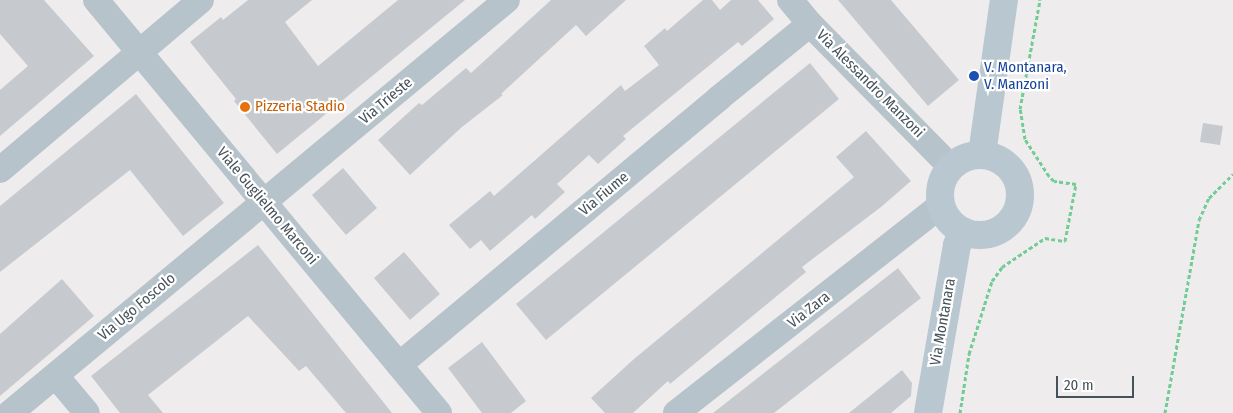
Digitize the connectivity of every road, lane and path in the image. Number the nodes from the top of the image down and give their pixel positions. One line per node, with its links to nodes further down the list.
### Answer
1 (96, 0): 8 (street, Viale Guglielmo Marconi)
2 (201, 0): 8 (street)
3 (507, 0): 15 (street, Via Trieste)
4 (790, 0): 7 (street, Via Alessandro Manzoni)
5 (1004, 0): 9 (main road)
6 (1040, 0): 10 (path)
7 (810, 24): 12 (street, Via Alessandro Manzoni); 18 (street, Via Fiume)
8 (138, 53): 13 (street); 15 (street, Viale Guglielmo Marconi)
9 (990, 95): 10 (path); 11 (main road)
10 (1022, 100): 25 (path)
11 (982, 154): 12 (main road); 17 (main road)
12 (951, 167): 16 (main road)
13 (0, 170)
14 (1233, 174): 26 (path)
15 (264, 201): 18 (street, Viale Guglielmo Marconi); 19 (street, Via Ugo Foscolo)
16 (941, 205): 17 (main road); 23 (street, Via Zara)
17 (963, 231): 24 (main road, Via Montanara)
18 (399, 365): 22 (street, Viale Guglielmo Marconi)
19 (56, 376): 20 (street, Via Ugo Foscolo); 21 (street)
20 (10, 413)
21 (87, 413)
22 (439, 413)
23 (676, 413)
24 (928, 413)
25 (960, 413)
26 (1165, 413)

